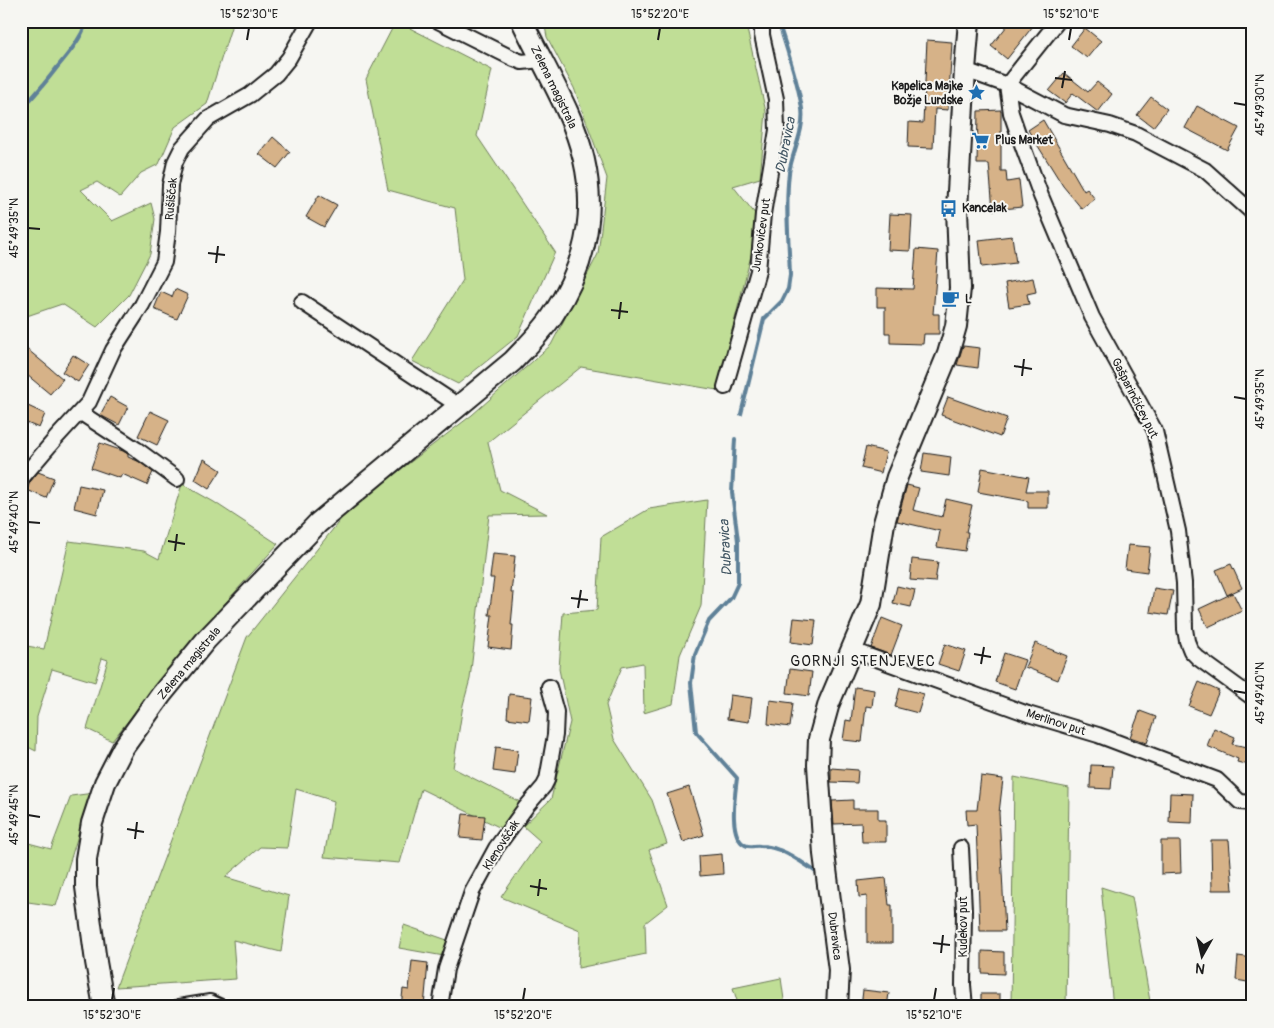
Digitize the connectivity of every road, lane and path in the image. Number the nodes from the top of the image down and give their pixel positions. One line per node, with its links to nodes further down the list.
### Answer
1 (310, 21): 14 (street, Rušiščak)
2 (438, 21): 7 (street)
3 (522, 21): 7 (street, Zelena magistrala)
4 (762, 21): 12 (street, Junkovićev put)
5 (969, 21): 8 (street, Dubravica)
6 (1058, 21): 9 (street)
7 (541, 60): 13 (street, Zelena magistrala)
8 (965, 70): 9 (street); 17 (street, Dubravica)
9 (1007, 85): 10 (street); 19 (street, Gašparinčićev put)
10 (1253, 212)
11 (302, 302): 13 (street)
12 (726, 387)
13 (460, 406): 22 (street, Zelena magistrala)
14 (80, 413): 15 (street, Rušiščak); 16 (street)
15 (21, 479)
16 (177, 480)
17 (852, 650): 20 (street, Merlinov put); 26 (street, Dubravica)
18 (548, 687): 25 (street, Klenovščak)
19 (1253, 698)
20 (1253, 803)
21 (961, 848): 27 (street, Kudekov put)
22 (104, 1007)
23 (179, 1007): 24 (street)
24 (222, 1007)
25 (440, 1007)
26 (837, 1007)
27 (965, 1007)

